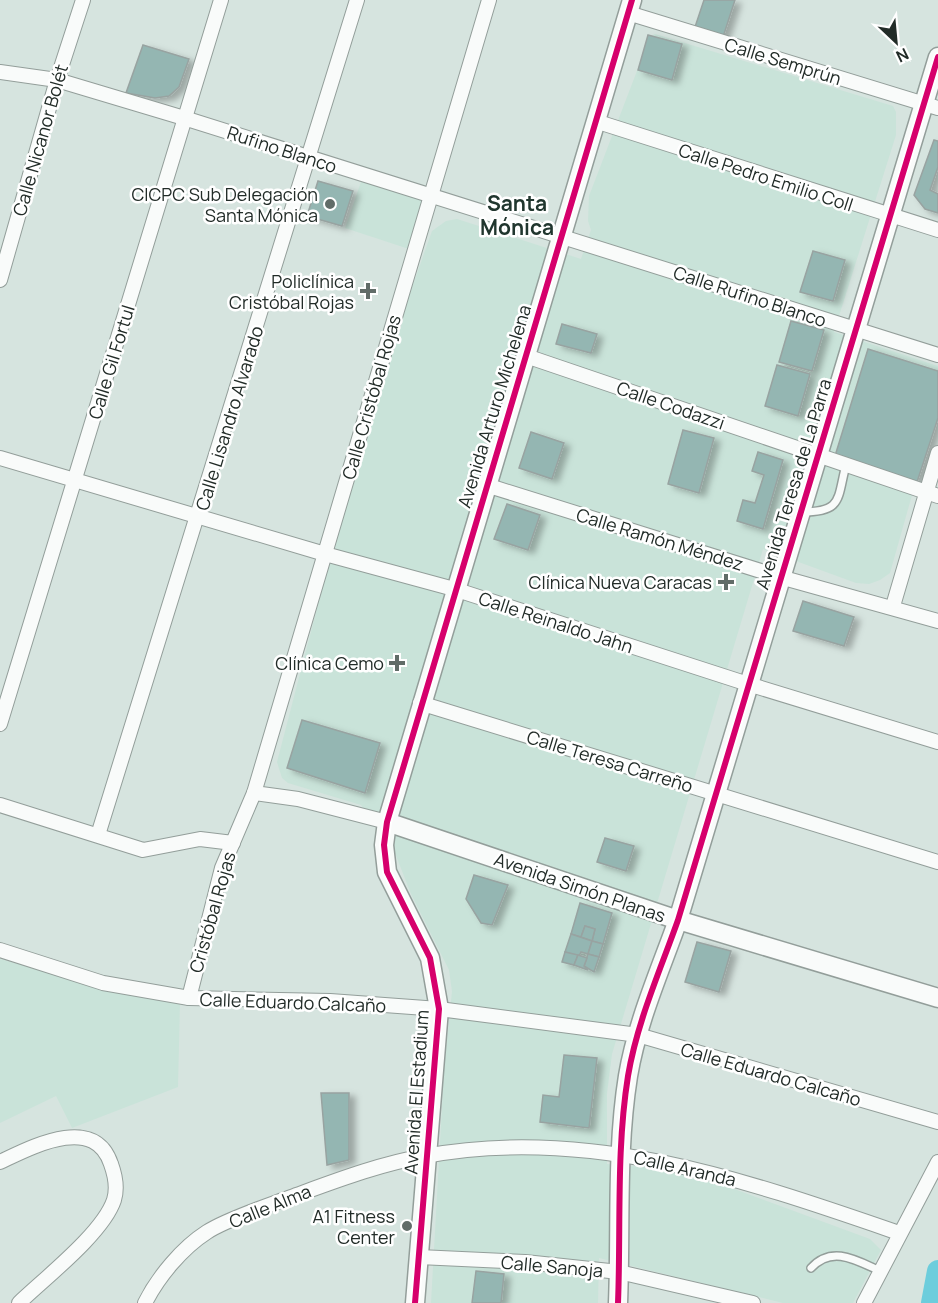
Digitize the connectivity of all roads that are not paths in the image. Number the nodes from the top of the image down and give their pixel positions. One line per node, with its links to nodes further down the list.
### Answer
1 (83, 0): 8 (street, Calle Nicanor Bolét)
2 (221, 0): 10 (street, Calle Gil Fortul)
3 (357, 0): 12 (street, Calle Lisandro Alvarado)
4 (489, 0): 13 (street, Calle Cristóbal Rojas)
5 (630, 7): 9 (street, Calle Semprún); 11 (street, Avenida Arturo Michelena)
6 (938, 57): 9 (street, Avenida Teresa de La Parra)
7 (0, 72): 8 (street, Rufino Blanco)
8 (57, 80): 10 (street, Rufino Blanco); 17 (street, Calle Nicanor Bolét)
9 (932, 106): 14 (street, Avenida Teresa de La Parra)
10 (184, 118): 12 (street, Rufino Blanco); 25 (street, Calle Gil Fortul)
11 (595, 121): 14 (street, Calle Pedro Emilio Coll); 16 (street, Avenida Arturo Michelena)
12 (309, 158): 13 (street, Rufino Blanco); 29 (street, Calle Lisandro Alvarado)
13 (430, 195): 16 (street, Rufino Blanco); 30 (street, Calle Cristóbal Rojas)
14 (890, 217): 15 (street, Calle Pedro Emilio Coll); 18 (street, Avenida Teresa de La Parra)
15 (938, 230)
16 (562, 236): 18 (street, Calle Rufino Blanco); 20 (street, Avenida Arturo Michelena)
17 (0, 280)
18 (855, 329): 19 (street, Calle Rufino Blanco); 22 (street, Avenida Teresa de La Parra)
19 (938, 355)
20 (526, 356): 22 (street, Calle Codazzi); 26 (street, Avenida Arturo Michelena)
21 (938, 453): 27 (street)
22 (817, 454): 24 (street, Calle Codazzi); 28 (street, Avenida Teresa de La Parra)
23 (0, 458): 25 (street, Calle Reinaldo Jahn)
24 (846, 465): 27 (street, Calle Codazzi); 28 (lane)
25 (76, 481): 29 (street, Calle Reinaldo Jahn); 37 (street, Calle Gil Fortul)
26 (486, 485): 31 (street, Calle Ramón Méndez); 32 (street, Avenida Arturo Michelena)
27 (932, 495): 33 (street)
28 (800, 512): 31 (street, Avenida Teresa de La Parra)
29 (199, 516): 30 (street, Calle Reinaldo Jahn); 43 (street, Calle Lisandro Alvarado)
30 (325, 554): 32 (street, Calle Reinaldo Jahn); 40 (street, Calle Cristóbal Rojas)
31 (780, 577): 33 (street, Calle Ramón Méndez); 35 (street, Avenida Teresa de La Parra)
32 (454, 589): 35 (street, Calle Reinaldo Jahn); 36 (street, Avenida Arturo Michelena)
33 (893, 606): 34 (street, Calle Ramón Méndez)
34 (938, 621)
35 (748, 684): 38 (street, Calle Reinaldo Jahn); 39 (street, Avenida Teresa de La Parra)
36 (420, 703): 39 (street, Calle Teresa Carreño); 42 (street, Avenida Arturo Michelena)
37 (0, 724)
38 (938, 742)
39 (715, 792): 45 (street, Calle Teresa Carreño); 46 (street, Avenida Teresa de La Parra)
40 (254, 793): 42 (street, Avenida Simón Planas); 44 (street, Cristóbal Rojas)
41 (0, 805): 43 (street)
42 (387, 822): 46 (street, Avenida Simón Planas); 51 (street, Avenida El Estadium)
43 (98, 835): 44 (street)
44 (232, 843): 49 (street, Cristóbal Rojas)
45 (938, 862)
46 (679, 914): 48 (street, Avenida Simón Planas); 50 (street, Avenida Simón Planas); 52 (street, Avenida Teresa de La Parra)
47 (0, 950): 49 (street, Calle Eduardo Calcaño)
48 (938, 985)
49 (189, 998): 51 (street, Calle Eduardo Calcaño)
50 (938, 998)
51 (439, 1009): 52 (street, Calle Eduardo Calcaño); 55 (street, Avenida El Estadium)
52 (638, 1035): 53 (street, Calle Eduardo Calcaño); 54 (street, Avenida Teresa de La Parra)
53 (938, 1122)
54 (619, 1153): 55 (street, Calle Aranda); 58 (street, Calle Aranda); 62 (street, Avenida Teresa de La Parra)
55 (426, 1155): 59 (street, Avenida El Estadium); 64 (street, Calle Alma)
56 (0, 1162): 63 (street)
57 (938, 1162): 58 (street)
58 (899, 1233): 61 (street)
59 (419, 1257): 62 (street, Calle Sanoja); 65 (street, Avenida El Estadium)
60 (811, 1268): 61 (lane)
61 (880, 1271): 68 (street)
62 (620, 1272): 66 (street, Avenida Teresa de La Parra); 67 (street, Calle Sanoja)
63 (19, 1303)
64 (145, 1303)
65 (415, 1303)
66 (618, 1303)
67 (753, 1303)
68 (864, 1303)

